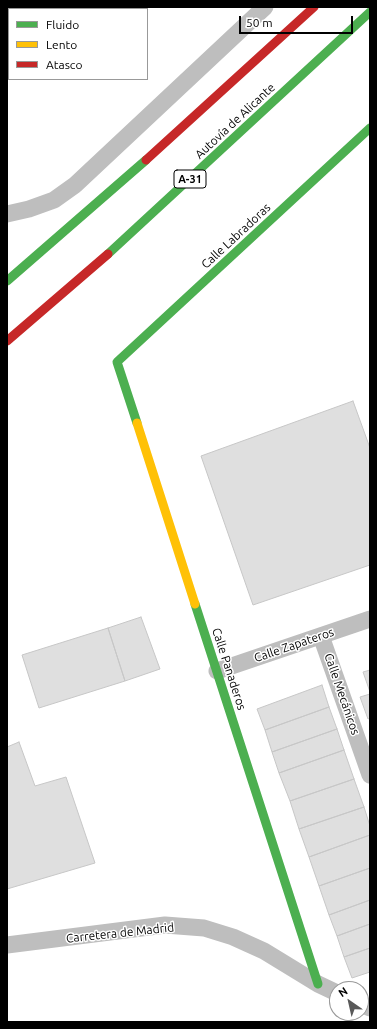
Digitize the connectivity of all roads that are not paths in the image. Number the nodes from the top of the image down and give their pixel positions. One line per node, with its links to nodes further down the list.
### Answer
1 (265, 7): 5 (street)
2 (314, 7): 6 (main road)
3 (370, 12): 7 (main road, Autovía de Alicante / A-31)
4 (370, 128): 8 (main road, Calle Labradoras)
5 (7, 214)
6 (7, 281)
7 (7, 341)
8 (117, 362): 11 (main road, Calle Panaderos)
9 (370, 619): 10 (street, Calle Zapateros)
10 (321, 636): 11 (street, Calle Zapateros); 12 (street, Calle Mecánicos)
11 (217, 671): 14 (main road, Calle Panaderos)
12 (370, 775)
13 (7, 945): 14 (street, Carretera de Madrid)
14 (318, 984): 15 (street, Carretera de Madrid)
15 (329, 989)

